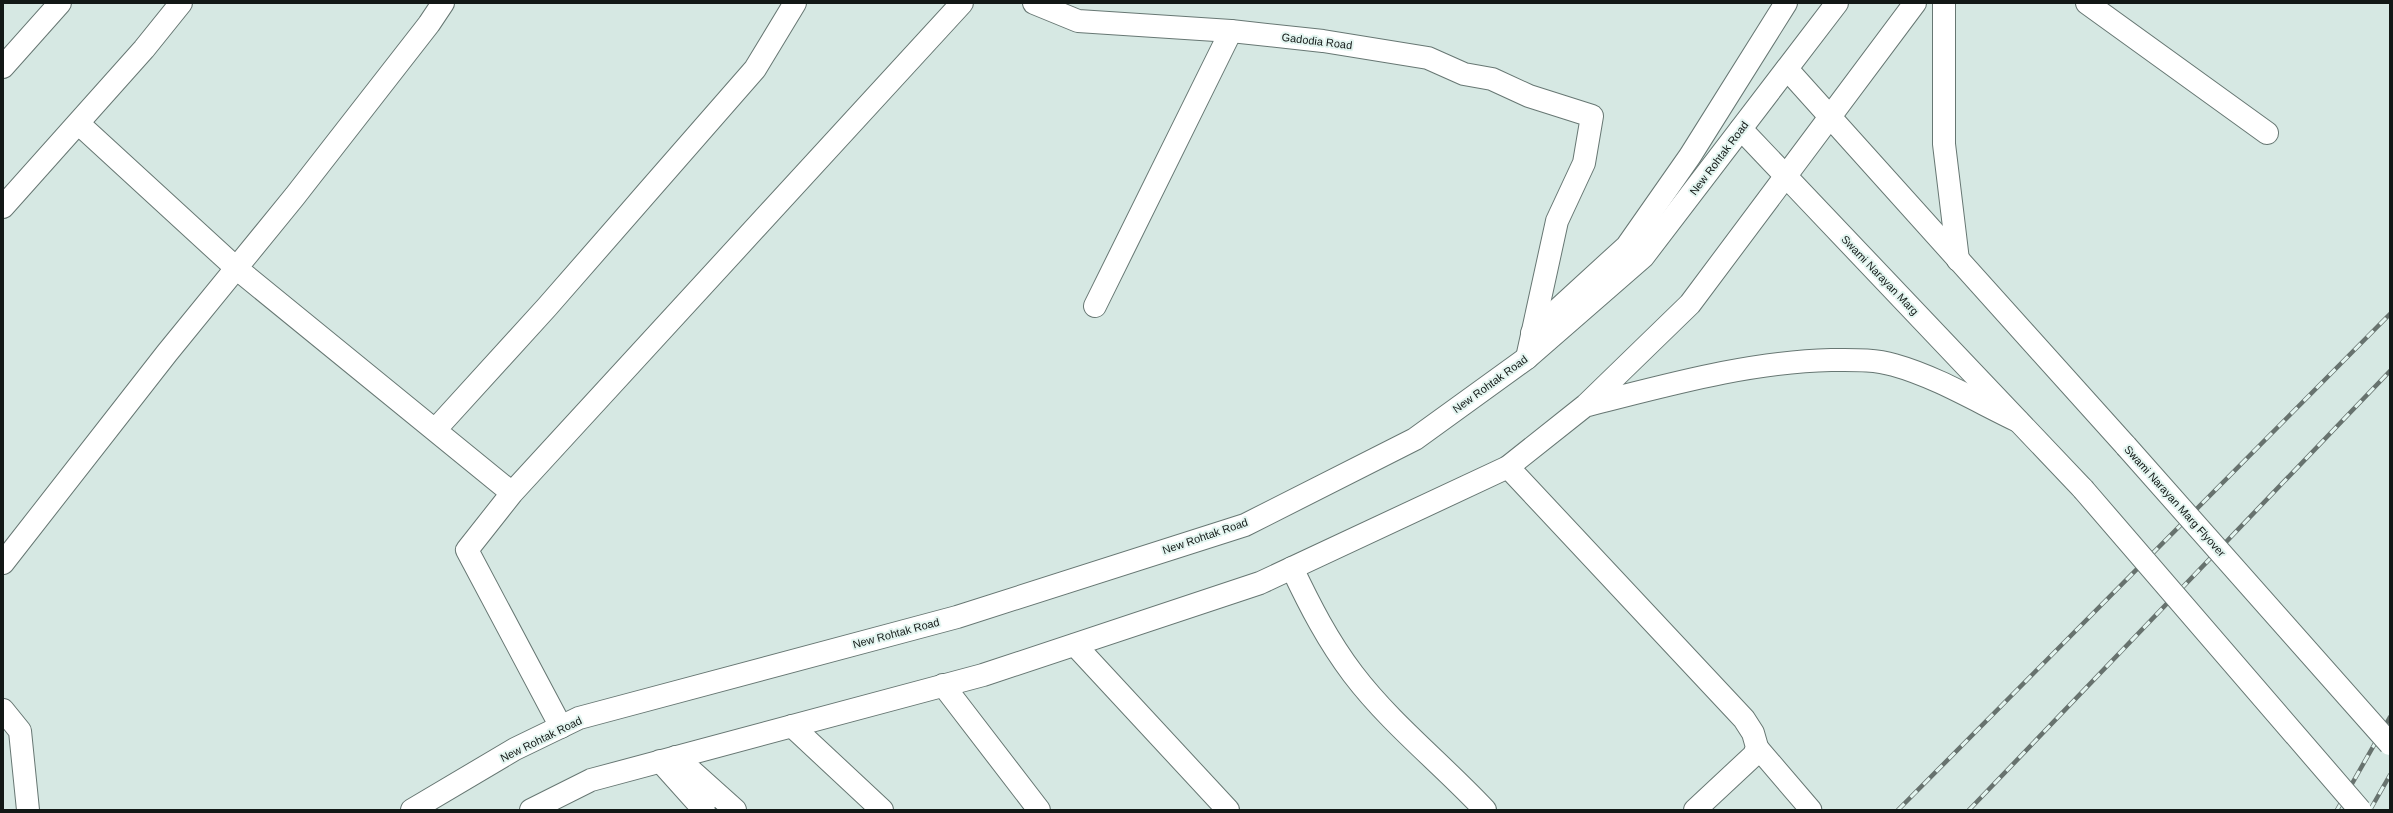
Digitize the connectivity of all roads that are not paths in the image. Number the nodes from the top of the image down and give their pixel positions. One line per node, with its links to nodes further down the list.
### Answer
1 (60, 3): 13 (street)
2 (181, 3): 16 (street)
3 (443, 3): 22 (street)
4 (795, 3): 28 (street)
5 (962, 3): 30 (street)
6 (1034, 3): 12 (street, Gadodia Road)
7 (1786, 3): 24 (street)
8 (1837, 3): 14 (street, New Rohtak Road)
9 (1915, 3): 15 (street)
10 (1944, 3): 21 (street)
11 (2087, 3): 18 (street)
12 (1231, 31): 23 (street); 24 (street, Gadodia Road)
13 (3, 67)
14 (1787, 69): 15 (street); 17 (street, New Rohtak Road)
15 (1829, 117): 19 (street); 21 (street)
16 (78, 123): 20 (street); 22 (street)
17 (1741, 129): 19 (street, Swami Narayan Marg); 25 (street, New Rohtak Road)
18 (2267, 133)
19 (1786, 176): 26 (street); 27 (street, Swami Narayan Marg)
20 (3, 207)
21 (1958, 260): 38 (street, Swami Narayan Marg Flyover, bridge)
22 (236, 268): 28 (street); 31 (street)
23 (1094, 306)
24 (1532, 333): 25 (street)
25 (1527, 358): 37 (street, New Rohtak Road)
26 (1586, 405): 27 (street); 29 (street)
27 (2018, 421): 52 (street, bridge)
28 (435, 430): 30 (street)
29 (1508, 468): 32 (street); 39 (street)
30 (512, 493): 37 (street)
31 (3, 563)
32 (1292, 568): 33 (street); 49 (street)
33 (1075, 645): 34 (street); 48 (street)
34 (943, 685): 36 (street); 47 (street)
35 (3, 710): 41 (street)
36 (792, 726): 40 (street); 46 (street)
37 (561, 728): 42 (street, New Rohtak Road)
38 (2390, 744)
39 (1757, 747): 50 (street); 51 (lane)
40 (668, 759): 43 (street); 44 (street); 45 (street)
41 (28, 810)
42 (412, 810)
43 (531, 810)
44 (704, 810)
45 (735, 810)
46 (882, 810)
47 (1039, 810)
48 (1228, 810)
49 (1485, 810)
50 (1695, 810)
51 (1812, 810)
52 (2360, 810)

